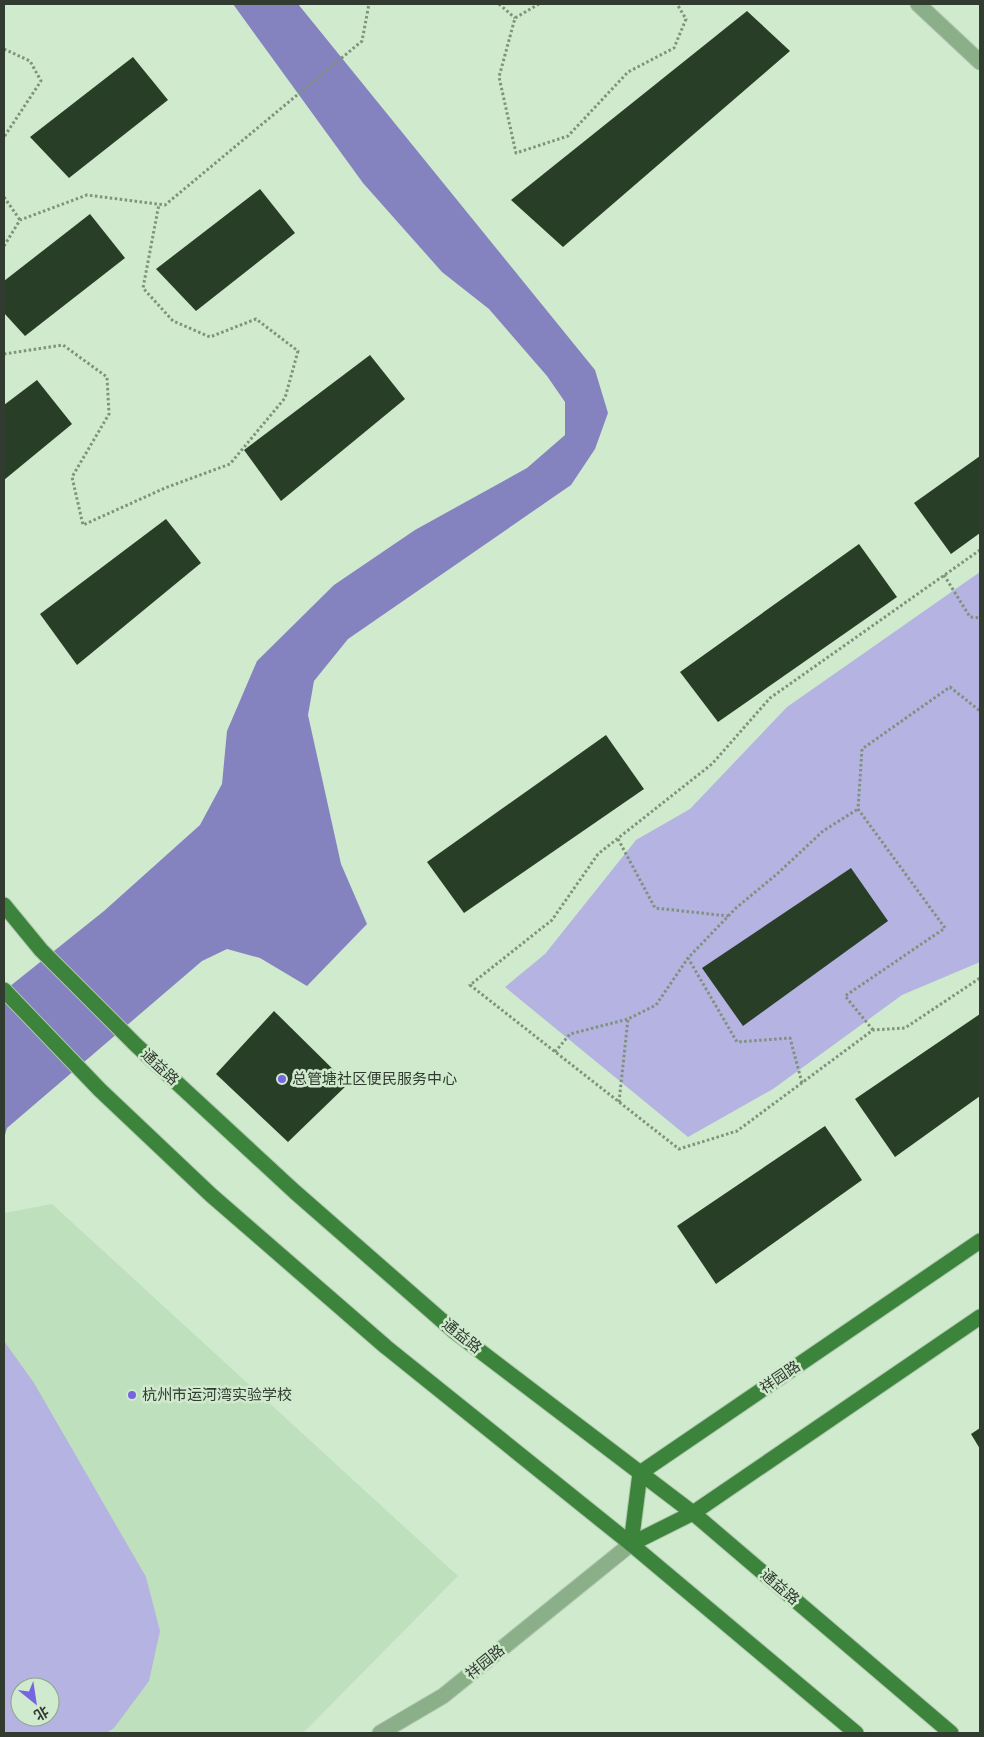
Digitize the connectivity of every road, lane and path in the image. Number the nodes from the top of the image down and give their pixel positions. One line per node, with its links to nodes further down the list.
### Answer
1 (368, 4): 11 (path)
2 (499, 4): 6 (path)
3 (538, 4): 6 (path)
4 (677, 4): 6 (path)
5 (918, 4): 8 (street)
6 (515, 18)
7 (4, 49): 9 (path)
8 (980, 62)
9 (4, 137)
10 (4, 197): 12 (path)
11 (159, 204): 12 (path); 14 (path)
12 (20, 220): 13 (path)
13 (4, 246)
14 (4, 354)
15 (980, 550): 16 (path)
16 (944, 576): 17 (path); 20 (path)
17 (980, 618)
18 (980, 710): 19 (path)
19 (858, 809): 22 (path); 27 (path)
20 (618, 839): 22 (path); 28 (path)
21 (4, 905): 33 (main road, 通益路)
22 (729, 916): 23 (path)
23 (688, 958): 26 (path); 29 (path)
24 (980, 978): 27 (path)
25 (4, 990): 35 (main road)
26 (628, 1019): 28 (path); 30 (path)
27 (873, 1030): 29 (path)
28 (554, 1052): 30 (path)
29 (802, 1083): 30 (path)
30 (619, 1102)
31 (980, 1241): 33 (main road, 祥园路)
32 (980, 1316): 34 (main road, 祥园路)
33 (640, 1473): 34 (main road, 通益路); 35 (main road)
34 (693, 1513): 35 (main road, 祥园路); 38 (main road, 通益路)
35 (631, 1544): 36 (street, 祥园路); 37 (main road)
36 (380, 1733)
37 (856, 1733)
38 (951, 1733)

